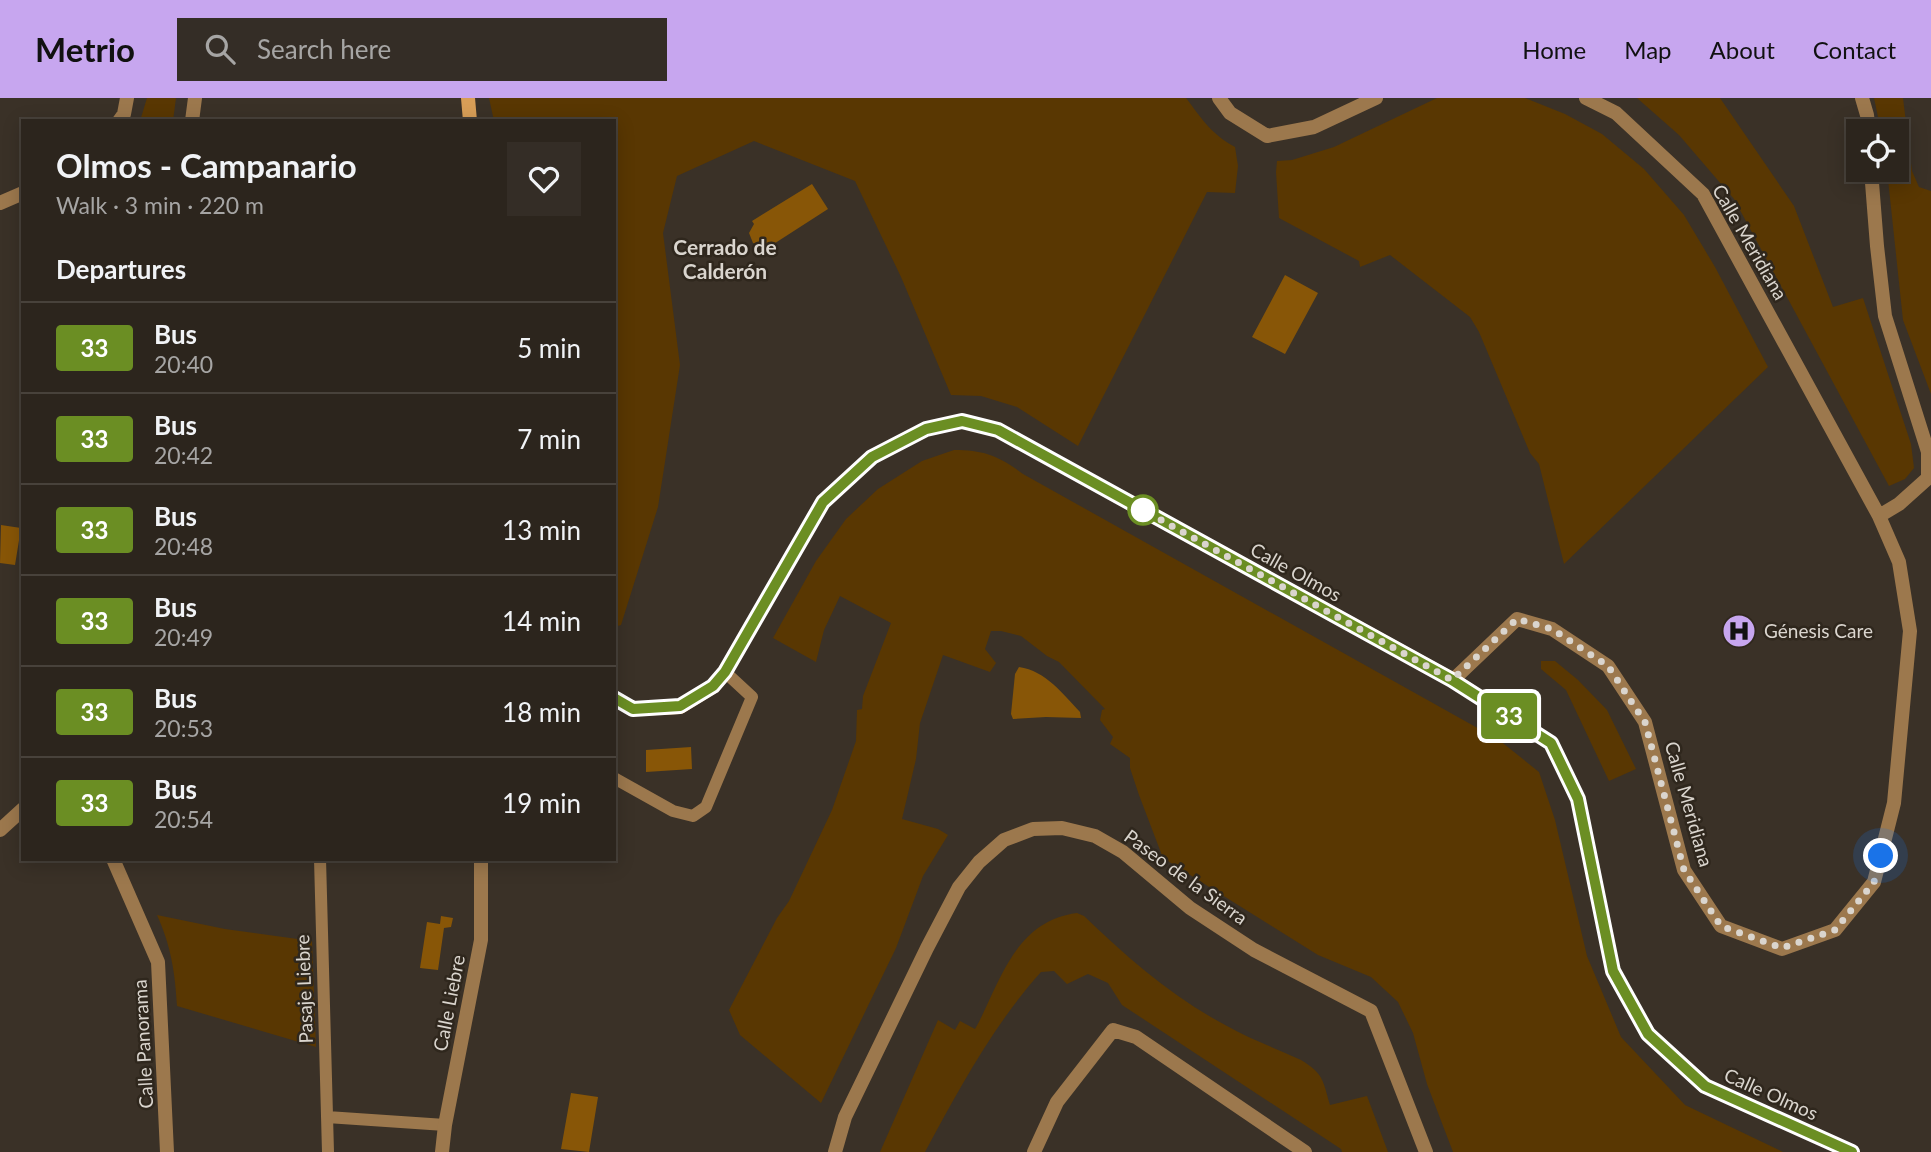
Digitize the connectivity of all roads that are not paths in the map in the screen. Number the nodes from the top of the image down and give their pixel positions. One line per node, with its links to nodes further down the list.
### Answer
1 (127, 98): 8 (street)
2 (195, 98): 9 (street)
3 (468, 98): 10 (street)
4 (1219, 98): 5 (street)
5 (1376, 98)
6 (1586, 98): 15 (street, Calle Meridiana)
7 (1863, 98): 11 (street)
8 (120, 119)
9 (192, 119)
10 (470, 119)
11 (1868, 119)
12 (1872, 182): 15 (street)
13 (21, 195): 14 (street)
14 (0, 203)
15 (1879, 516): 17 (street, Calle Meridiana)
16 (725, 672): 17 (street, Calle Olmos); 18 (street, Calle Olmos); 19 (lane)
17 (1452, 680): 34 (street, Calle Olmos)
18 (616, 699)
19 (616, 779)
20 (21, 811): 21 (street)
21 (0, 830)
22 (114, 861): 27 (street, Calle Panorama)
23 (320, 861): 25 (lane, Pasaje Liebre)
24 (481, 861): 26 (street, Calle Liebre)
25 (327, 1117): 26 (lane); 28 (lane, Pasaje Liebre)
26 (445, 1125): 29 (street, Calle Liebre)
27 (167, 1152)
28 (328, 1152)
29 (442, 1152)
30 (835, 1152): 33 (street, Paseo de la Sierra)
31 (1034, 1152): 32 (street)
32 (1305, 1152)
33 (1426, 1152)
34 (1852, 1152)

